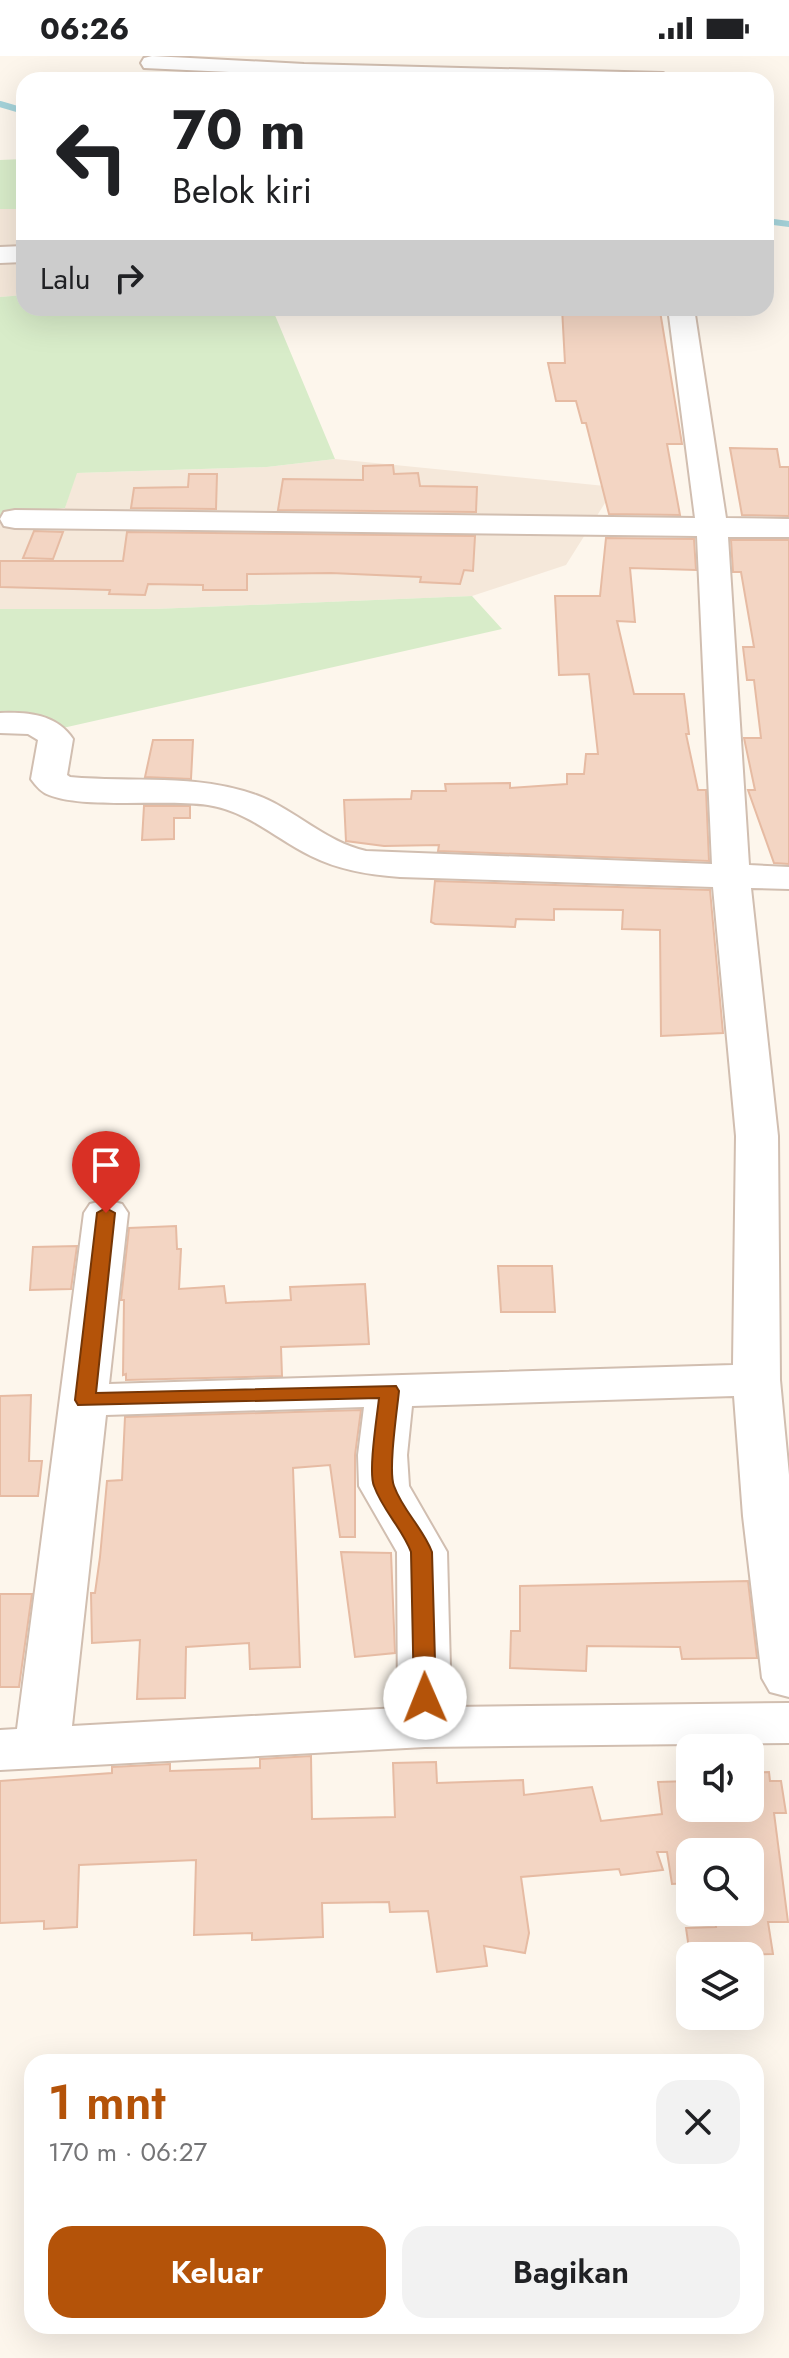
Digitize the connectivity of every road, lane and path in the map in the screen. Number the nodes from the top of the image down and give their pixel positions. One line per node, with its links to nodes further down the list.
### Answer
1 (152, 63): 2 (street)
2 (344, 72)
3 (682, 316): 5 (street)
4 (15, 519): 5 (street)
5 (712, 527): 6 (street); 8 (street)
6 (789, 528)
7 (0, 723): 8 (street)
8 (731, 876): 9 (street); 11 (street)
9 (789, 878)
10 (106, 1213): 13 (street)
11 (756, 1380): 12 (street); 14 (street)
12 (389, 1391): 13 (street); 17 (street)
13 (85, 1400): 18 (street)
14 (778, 1516): 15 (street)
15 (789, 1678)
16 (789, 1723): 17 (street)
17 (425, 1727): 18 (street)
18 (21, 1749)

